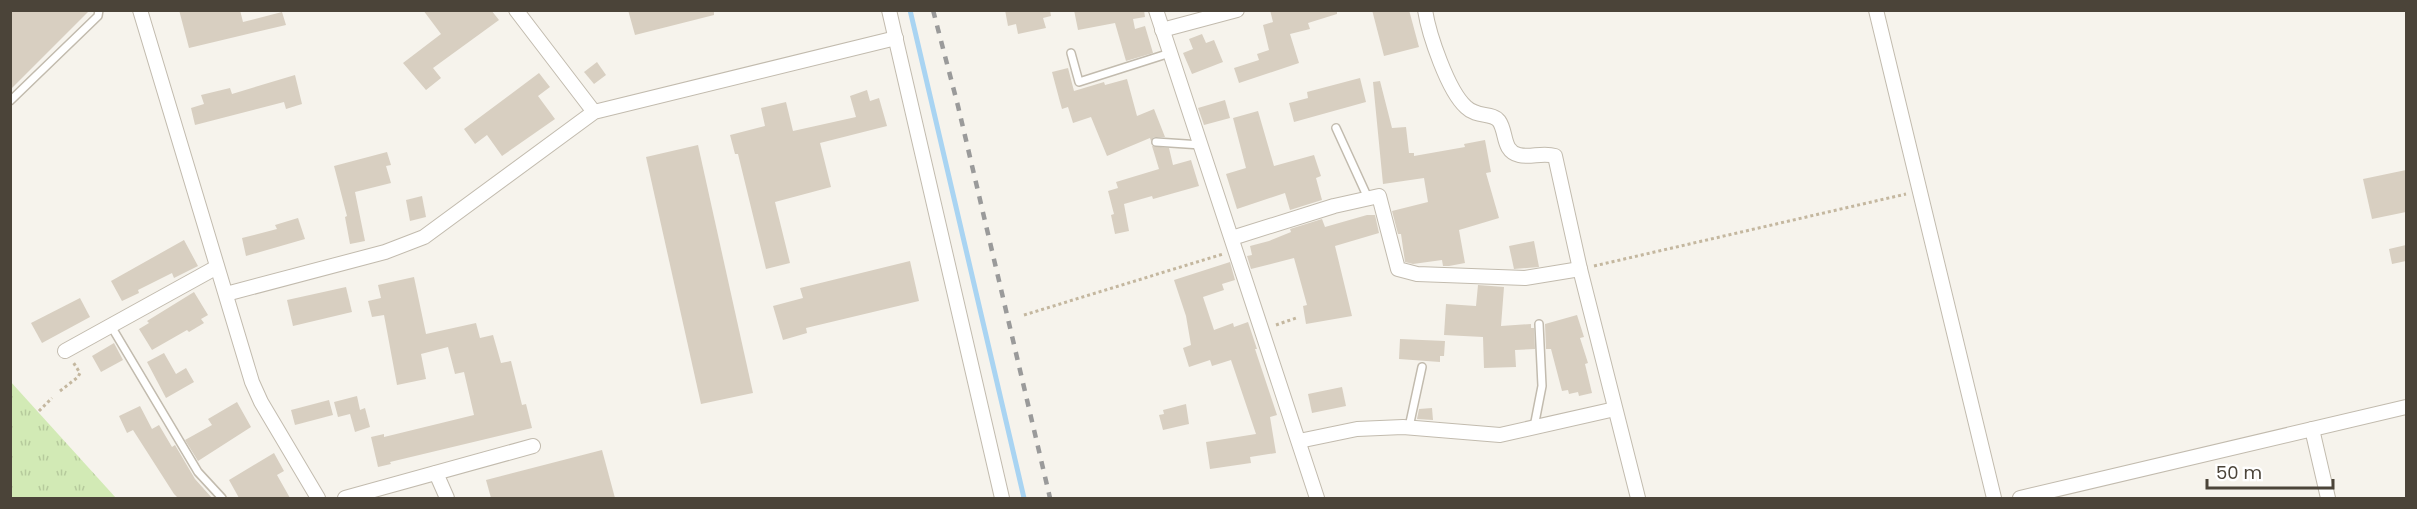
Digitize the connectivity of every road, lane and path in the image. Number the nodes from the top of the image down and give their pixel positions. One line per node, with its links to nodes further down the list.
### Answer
1 (99, 10): 13 (lane)
2 (140, 10): 21 (street)
3 (516, 10): 14 (street)
4 (889, 10): 10 (street)
5 (1156, 10): 9 (street)
6 (1237, 10): 9 (street)
7 (1425, 10): 22 (street)
8 (1876, 10): 18 (street)
9 (1162, 30): 12 (street)
10 (896, 38): 14 (street); 46 (street)
11 (1071, 52): 12 (lane)
12 (1170, 53): 17 (street)
13 (10, 101)
14 (594, 112): 23 (street)
15 (1336, 128): 19 (lane)
16 (1156, 141): 17 (lane)
17 (1201, 145): 20 (street)
18 (1920, 191): 22 (path); 49 (street)
19 (1368, 198): 20 (street); 22 (street)
20 (1234, 244): 24 (path); 28 (street)
21 (217, 267): 23 (street); 27 (street)
22 (1580, 270): 34 (street)
23 (226, 294): 43 (street)
24 (1024, 315)
25 (1296, 318): 28 (path)
26 (1539, 324): 37 (lane)
27 (111, 326): 29 (street); 42 (lane)
28 (1263, 329): 39 (street)
29 (65, 351): 31 (path)
30 (1422, 367): 36 (lane)
31 (60, 391)
32 (52, 398): 35 (path)
33 (2406, 407): 38 (street)
34 (1615, 409): 37 (street); 48 (street)
35 (39, 411)
36 (1409, 427): 37 (street); 39 (street)
37 (1533, 429)
38 (2312, 429): 50 (street); 51 (street)
39 (1299, 441): 47 (street)
40 (533, 446): 41 (street)
41 (436, 473): 44 (street); 45 (street)
42 (222, 498)
43 (318, 498)
44 (345, 498)
45 (447, 498)
46 (1002, 498)
47 (1317, 498)
48 (1638, 498)
49 (1994, 498)
50 (2020, 498)
51 (2328, 498)

